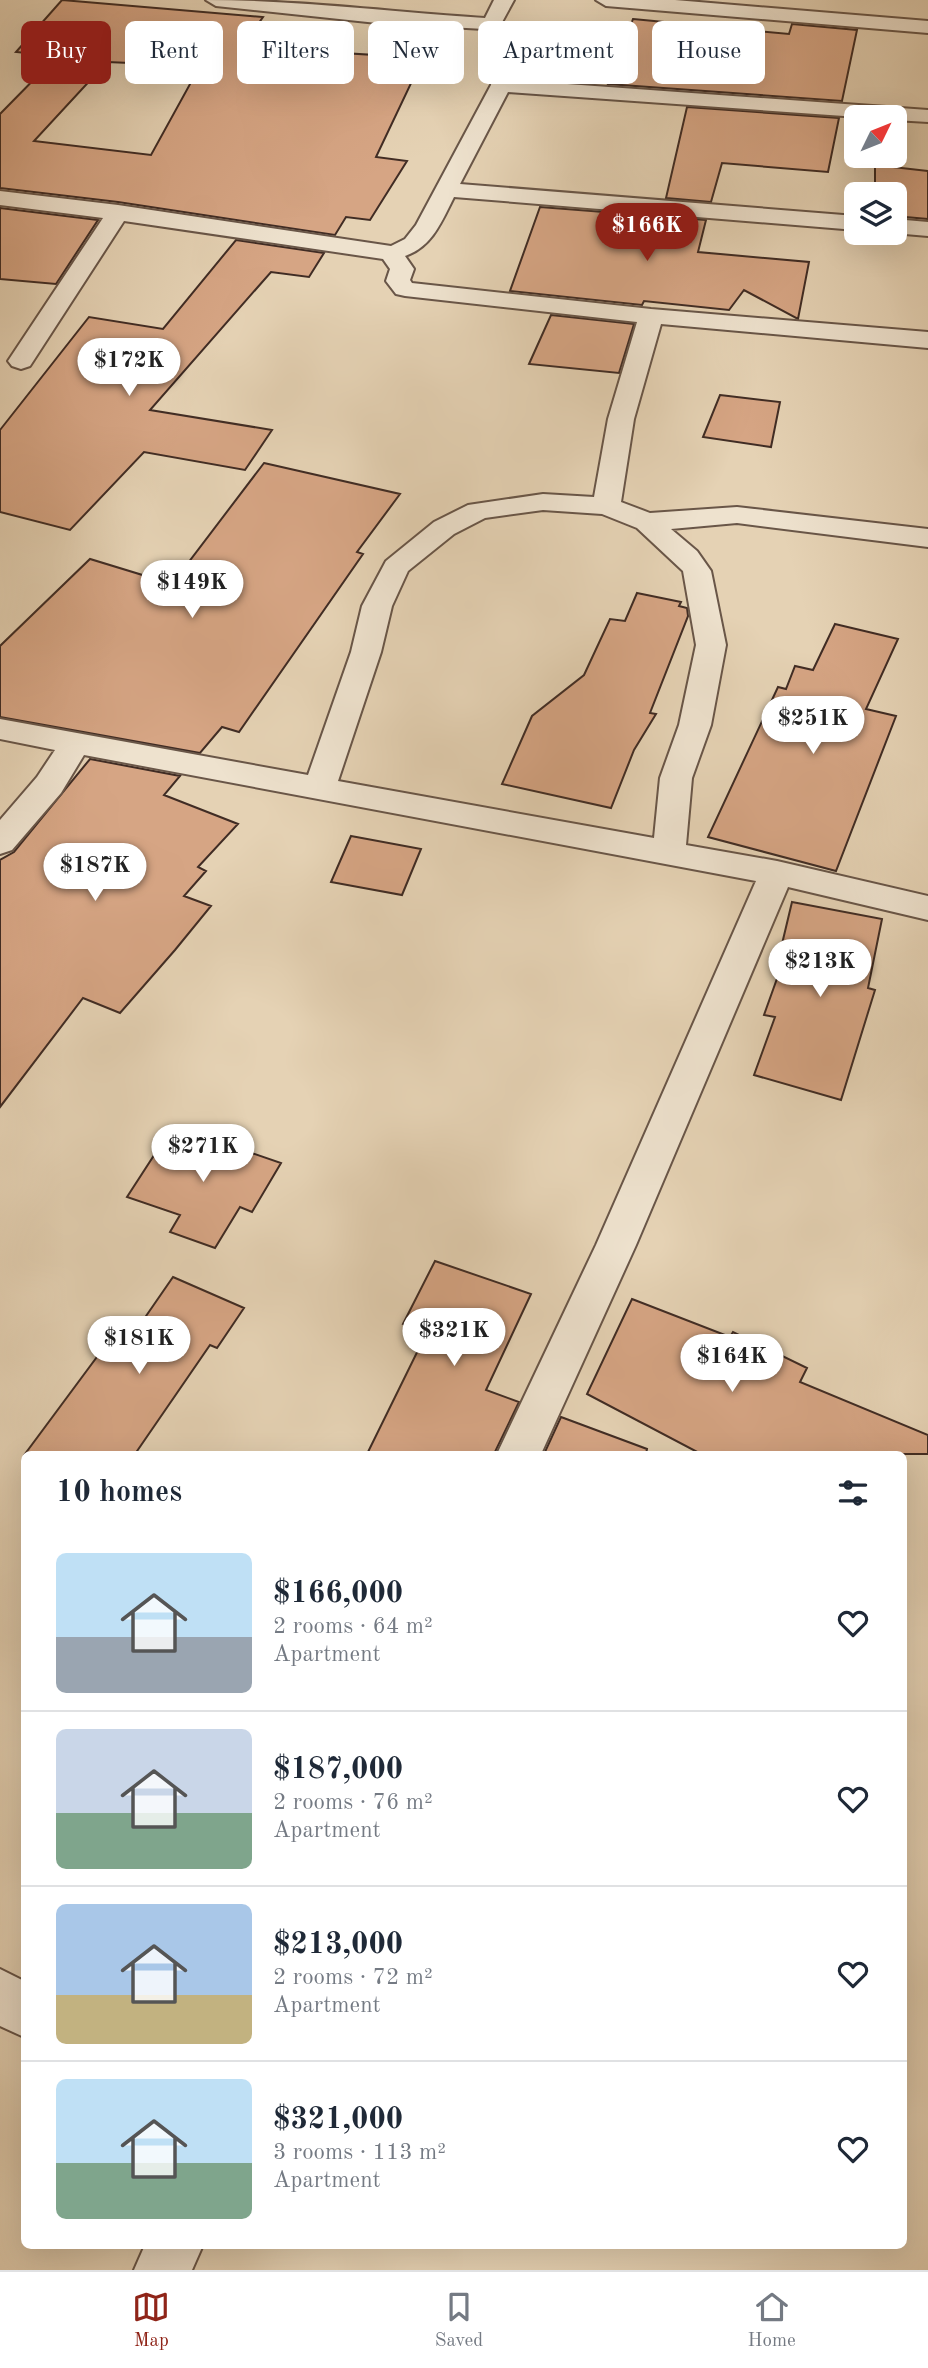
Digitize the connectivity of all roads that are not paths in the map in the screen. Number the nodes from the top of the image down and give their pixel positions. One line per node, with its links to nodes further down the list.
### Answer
1 (216, 0): 5 (street)
2 (504, 0): 4 (street)
3 (606, 0): 6 (street)
4 (493, 21)
5 (478, 23)
6 (928, 27)
7 (502, 85): 8 (street); 9 (street)
8 (928, 116)
9 (446, 190): 12 (street); 15 (street)
10 (0, 198): 11 (street)
11 (117, 212): 15 (street); 18 (street)
12 (844, 222)
13 (907, 227): 14 (street)
14 (928, 229)
15 (391, 253): 16 (street)
16 (651, 316): 17 (street); 19 (street)
17 (928, 340)
18 (21, 361)
19 (606, 506): 20 (street); 24 (street)
20 (647, 522): 21 (street); 26 (street)
21 (928, 538)
22 (0, 729): 23 (street)
23 (75, 744): 24 (street); 25 (street)
24 (319, 789): 26 (street)
25 (0, 842)
26 (669, 852): 27 (street)
27 (777, 873): 28 (street); 29 (street)
28 (928, 908)
29 (520, 1451)
30 (0, 1996): 31 (street)
31 (21, 2008)
32 (172, 2249): 33 (street)
33 (163, 2270)

